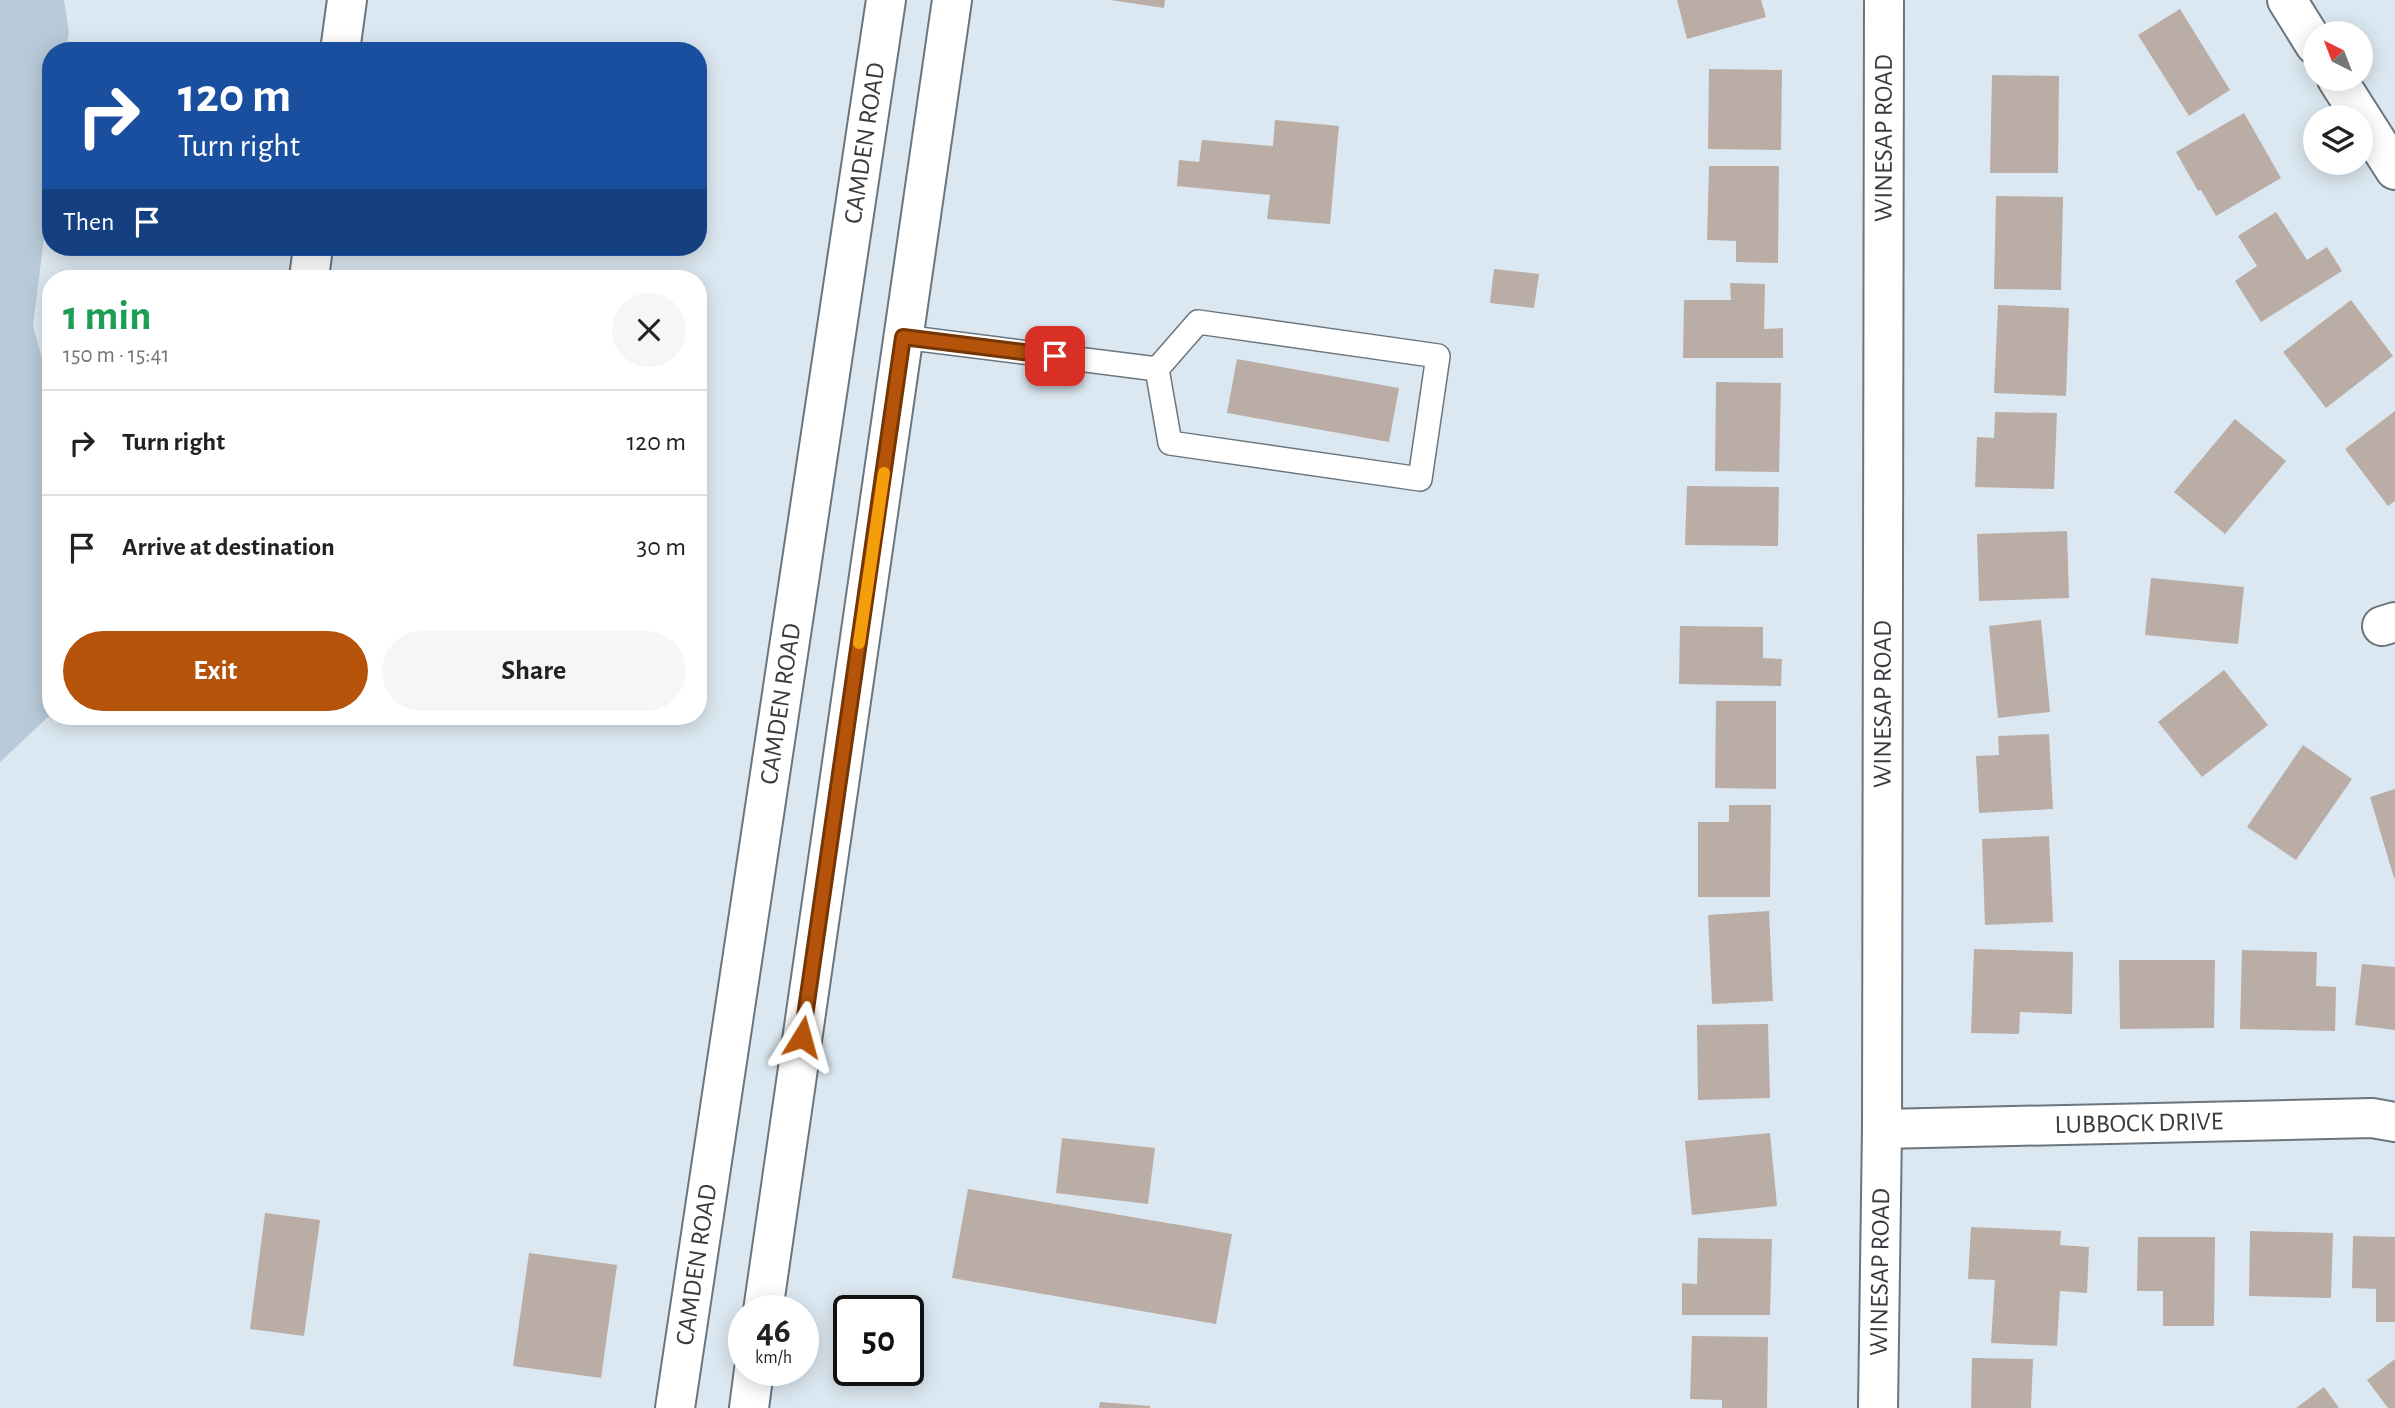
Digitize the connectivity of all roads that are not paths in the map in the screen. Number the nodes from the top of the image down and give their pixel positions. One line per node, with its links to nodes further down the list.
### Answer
1 (347, 0): 8 (main road)
2 (886, 0): 17 (main road, CAMDEN ROAD)
3 (930, 0): 11 (main road)
4 (952, 0): 11 (main road)
5 (1884, 0): 14 (main road, WINESAP ROAD)
6 (2287, 0): 7 (main road)
7 (2303, 26)
8 (341, 42)
9 (2345, 91): 10 (main road)
10 (2395, 170)
11 (906, 321): 12 (lane); 15 (main road)
12 (1157, 369): 12 (lane)
13 (2395, 1122): 14 (main road, LUBBOCK DRIVE)
14 (1882, 1129): 19 (main road, WINESAP ROAD)
15 (765, 1295)
16 (752, 1386): 18 (main road)
17 (675, 1408)
18 (749, 1408)
19 (1878, 1408)

